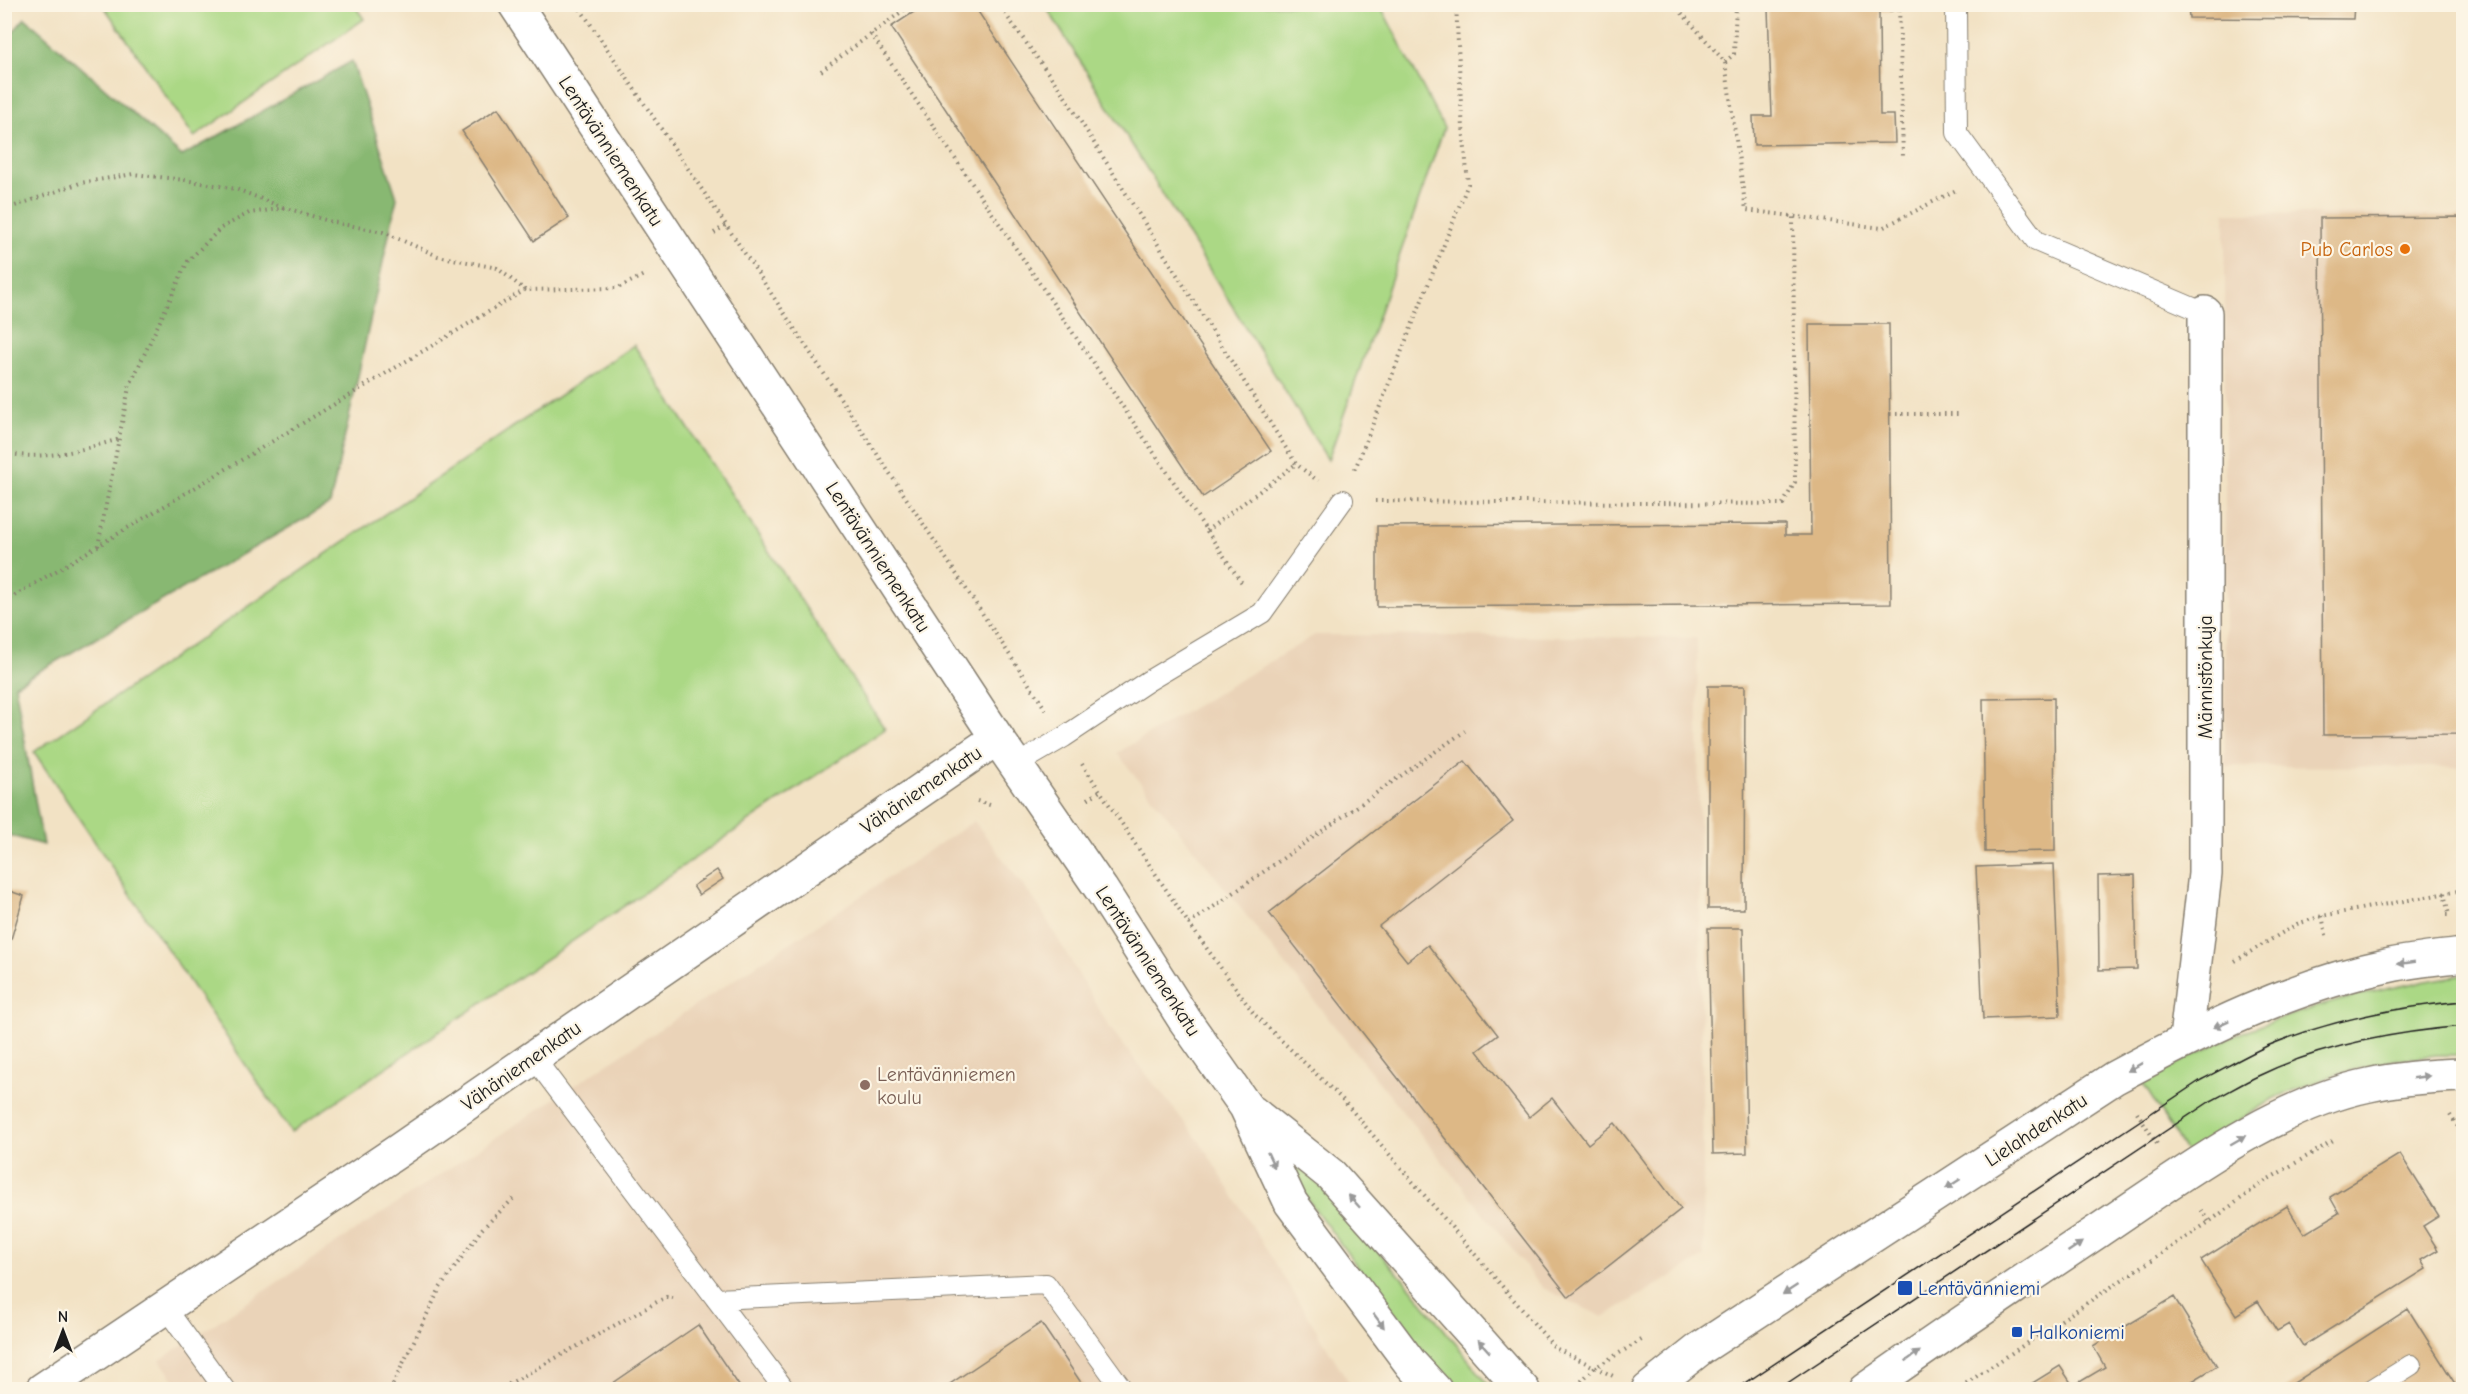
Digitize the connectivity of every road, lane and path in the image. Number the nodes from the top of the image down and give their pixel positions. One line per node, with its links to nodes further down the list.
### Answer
1 (515, 4): 18 (street, Lentävänniemenkatu)
2 (912, 4): 9 (path)
3 (998, 4): 25 (path)
4 (1456, 4): 26 (path)
5 (1674, 4): 10 (path)
6 (1736, 4): 10 (path)
7 (1899, 4): 12 (path)
8 (1956, 4): 20 (lane)
9 (871, 34): 11 (path); 27 (path)
10 (1725, 62): 16 (path)
11 (821, 71)
12 (1903, 158)
13 (1958, 189): 16 (path)
14 (286, 208): 15 (path); 19 (path); 23 (path)
15 (4, 210)
16 (1793, 216): 26 (path)
17 (726, 225): 18 (path)
18 (681, 256): 19 (path); 32 (street, Lentävänniemenkatu)
19 (525, 290): 28 (path)
20 (2205, 313): 36 (street, Männistönkuja)
21 (1890, 414): 22 (path)
22 (1958, 414)
23 (120, 439): 24 (path); 28 (path)
24 (4, 453)
25 (1296, 464): 26 (path); 27 (path)
26 (1343, 500): 30 (lane)
27 (1206, 531): 30 (path)
28 (98, 546): 29 (path)
29 (4, 602)
30 (1262, 613): 33 (lane)
31 (1465, 731): 34 (path)
32 (998, 738): 33 (street, Lentävänniemenkatu); 37 (street, Vähäniemenkatu)
33 (1016, 765): 39 (street, Lentävänniemenkatu)
34 (1190, 924)
35 (2463, 955): 36 (street, Lielahdenkatu, one-way to 36)
36 (2186, 1039): 57 (street, Lielahdenkatu, one-way to 57)
37 (534, 1058): 46 (lane); 47 (street, Vähäniemenkatu)
38 (2463, 1075): 58 (street, one-way to 38)
39 (1246, 1107): 55 (street, Lentävänniemenkatu, one-way to 55); 56 (street, Lentävänniemenkatu, one-way to 39)
40 (2445, 1107): 43 (path)
41 (2135, 1110): 44 (path)
42 (2343, 1135): 59 (path)
43 (2463, 1136)
44 (2160, 1148)
45 (513, 1199): 51 (path)
46 (716, 1299): 52 (path); 53 (lane); 54 (lane)
47 (165, 1307): 49 (street, Vähäniemenkatu); 50 (lane)
48 (2411, 1365): 60 (lane)
49 (42, 1389)
50 (225, 1389)
51 (390, 1389)
52 (498, 1389)
53 (785, 1389)
54 (1122, 1389)
55 (1435, 1389)
56 (1523, 1389)
57 (1648, 1389)
58 (1865, 1389)
59 (1956, 1389)
60 (2371, 1389)

